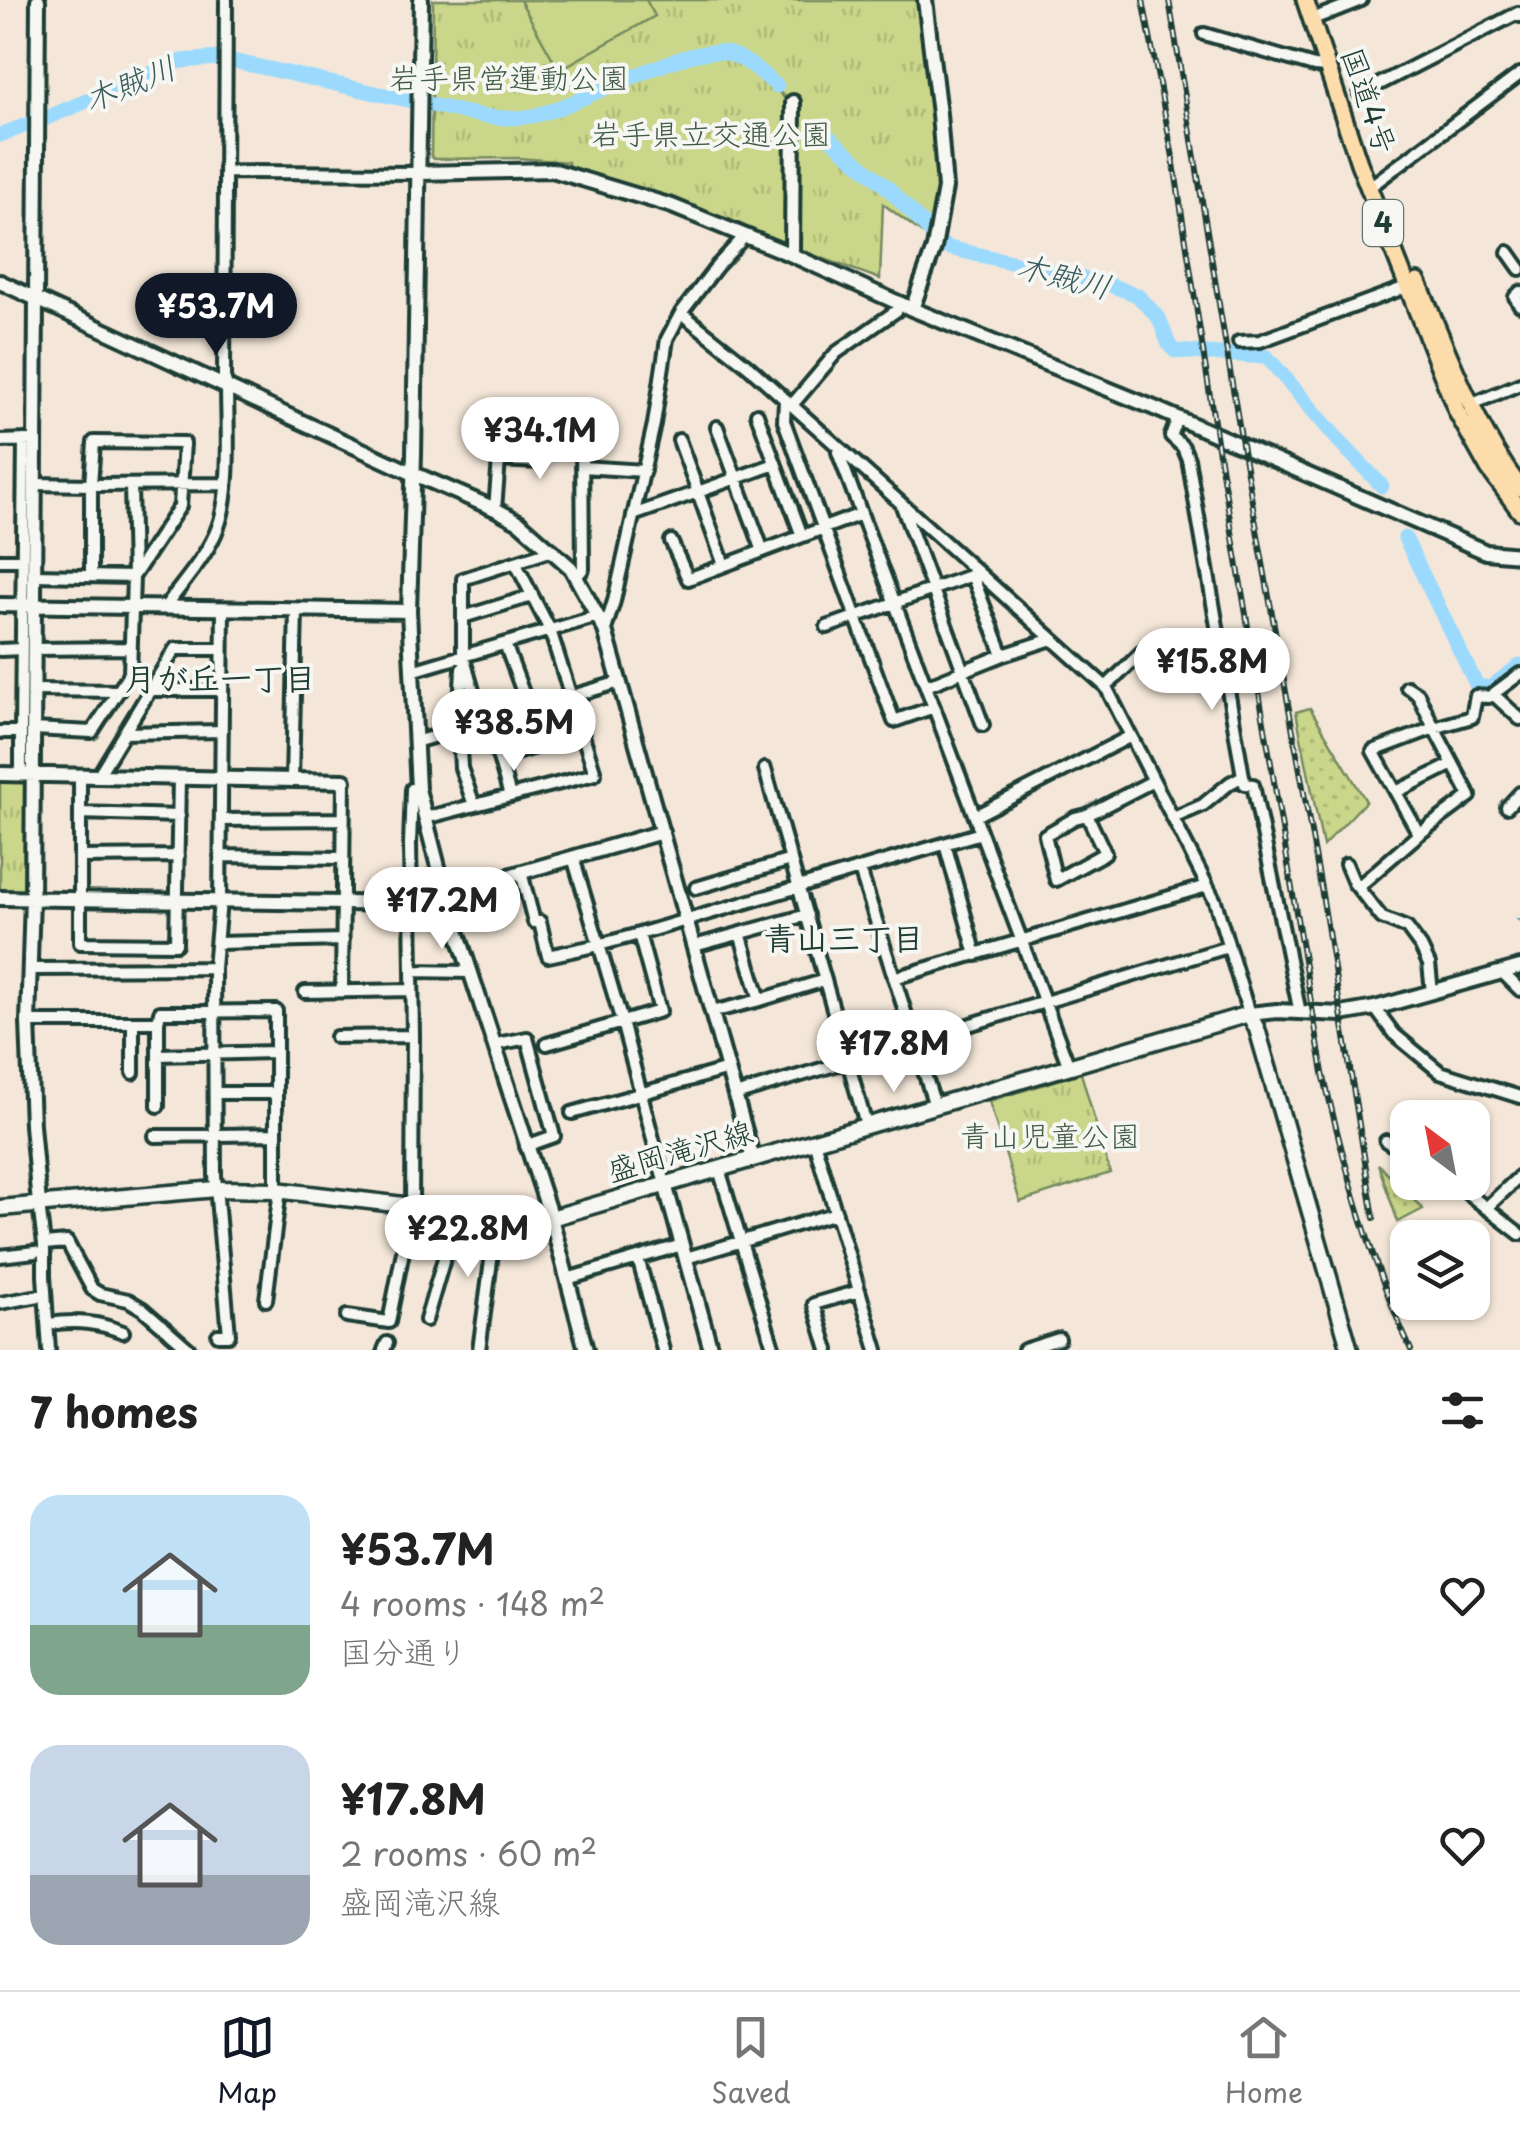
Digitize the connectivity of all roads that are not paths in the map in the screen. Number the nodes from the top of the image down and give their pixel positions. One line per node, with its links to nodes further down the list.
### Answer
1 (38, 0): 25 (street)
2 (226, 0): 15 (street)
3 (421, 0): 16 (street)
4 (926, 0): 26 (street)
5 (1304, 0): 9 (highway, 国道4号 / 4)
6 (1314, 0): 9 (highway, 国道4号 / 4)
7 (1362, 0): 9 (street)
8 (1520, 16): 13 (street)
9 (1314, 18): 11 (highway, 国道4号 / 4); 17 (highway, 国道4号 / 4)
10 (1204, 34): 11 (street)
11 (1326, 67): 23 (highway, 国道4号 / 4)
12 (1520, 74): 17 (street)
13 (1360, 94)
14 (793, 102): 20 (street)
15 (226, 172): 16 (street); 31 (street)
16 (420, 173): 18 (street); 46 (street)
17 (1375, 183): 33 (highway, 国道4号 / 4)
18 (745, 236): 20 (street); 28 (street)
19 (1508, 252): 21 (street)
20 (792, 255): 26 (street)
21 (1520, 269)
22 (0, 282): 25 (street)
23 (1409, 286): 29 (street); 57 (highway, 国道4号 / 4)
24 (1520, 292): 27 (street)
25 (35, 298): 31 (street); 37 (street)
26 (907, 306): 32 (street); 35 (street)
27 (1520, 306)
28 (680, 314): 32 (street); 45 (street)
29 (1239, 342)
30 (1520, 384): 33 (street)
31 (227, 386): 46 (street); 50 (street)
32 (788, 402): 42 (street); 60 (street)
33 (1474, 413): 53 (highway, 4)
34 (757, 414): 43 (street)
35 (1178, 418): 65 (street); 134 (street)
36 (717, 427): 47 (street)
37 (29, 440): 39 (street); 48 (street); 67 (street)
38 (679, 440): 54 (street)
39 (0, 441)
40 (540, 442): 56 (street)
41 (582, 442): 44 (street)
42 (836, 446): 55 (street); 58 (street)
43 (775, 464): 47 (street); 61 (street)
44 (582, 467): 45 (street); 73 (street)
45 (644, 471): 59 (street)
46 (414, 474): 56 (street); 84 (street)
47 (736, 478): 54 (street); 64 (street)
48 (34, 484): 51 (street); 71 (street)
49 (180, 484): 50 (street); 51 (street); 52 (street); 74 (street)
50 (226, 484): 81 (street)
51 (91, 485): 52 (street); 72 (street)
52 (132, 485): 74 (street)
53 (1520, 488)
54 (698, 492): 59 (street); 69 (street)
55 (902, 505): 70 (street); 75 (street)
56 (496, 509): 63 (street)
57 (1520, 511)
58 (861, 514): 60 (street); 77 (street)
59 (633, 515): 90 (street)
60 (822, 528): 61 (street); 87 (street)
61 (802, 536): 64 (street)
62 (671, 541): 69 (street)
63 (553, 550): 68 (street); 73 (street)
64 (763, 551): 69 (street)
65 (1520, 555)
66 (0, 560): 67 (street)
67 (22, 560): 79 (street)
68 (515, 562): 76 (street); 86 (street)
69 (724, 565)
70 (975, 574): 75 (street); 91 (street); 97 (street)
71 (34, 575): 72 (street); 79 (street)
72 (91, 576): 74 (street)
73 (576, 576): 85 (street)
74 (133, 577): 80 (street)
75 (934, 590): 77 (street); 100 (street)
76 (532, 596): 86 (street); 89 (street)
77 (895, 602): 87 (street); 104 (street)
78 (0, 605): 79 (street)
79 (28, 605): 80 (street); 94 (street)
80 (132, 606): 81 (street); 93 (street)
81 (166, 606): 82 (street)
82 (223, 608): 83 (street); 95 (street)
83 (296, 609): 84 (street); 137 (street)
84 (408, 611): 101 (street)
85 (598, 616): 89 (street); 90 (street)
86 (463, 617): 98 (street)
87 (855, 617): 88 (street); 113 (street)
88 (827, 627)
89 (550, 630): 92 (street); 112 (street)
90 (605, 630): 103 (street)
91 (1052, 639): 97 (street); 105 (street)
92 (505, 644): 98 (street); 114 (street)
93 (131, 648): 94 (street); 110 (street)
94 (27, 649): 96 (street); 107 (street); 120 (street)
95 (222, 649): 108 (street); 109 (street)
96 (0, 650)
97 (1003, 655): 100 (street)
98 (463, 656): 101 (street); 116 (street); 119 (street)
99 (1168, 666): 105 (street)
100 (963, 670): 104 (street); 117 (street)
101 (412, 672): 126 (street)
102 (1520, 674): 111 (street)
103 (620, 682): 112 (street); 154 (street)
104 (926, 686): 113 (street)
105 (1106, 687): 125 (street)
106 (1407, 687): 118 (street)
107 (33, 690): 110 (street); 120 (street)
108 (150, 690): 109 (street); 123 (street)
109 (222, 690): 121 (street)
110 (119, 691): 120 (street)
111 (1494, 695): 115 (street); 118 (street)
112 (571, 696): 114 (street); 124 (street)
113 (934, 707): 149 (street)
114 (529, 708): 116 (street)
115 (1520, 718)
116 (482, 722): 119 (street); 127 (street)
117 (983, 725)
118 (1434, 728): 128 (street); 141 (street)
119 (459, 729): 126 (street); 144 (street)
120 (27, 730): 122 (street); 131 (street)
121 (222, 731): 123 (street); 136 (street)
122 (0, 732)
123 (124, 733): 133 (street)
124 (582, 733): 127 (street); 143 (street)
125 (1131, 736): 139 (street); 149 (street)
126 (414, 742): 140 (street)
127 (499, 758): 143 (street)
128 (1453, 764): 141 (street); 156 (street)
129 (765, 769): 163 (street)
130 (0, 774): 131 (street)
131 (27, 775): 132 (street); 173 (street)
132 (80, 776): 133 (street); 146 (street)
133 (98, 776): 135 (street)
134 (1244, 776): 151 (street); 208 (street)
135 (180, 778): 136 (street); 148 (street)
136 (221, 779): 137 (street); 152 (street)
137 (292, 780): 138 (street)
138 (344, 781): 153 (street)
139 (1153, 781): 147 (street); 151 (street)
140 (418, 788): 150 (street); 178 (street)
141 (1396, 792): 156 (street)
142 (1520, 793): 145 (street)
143 (510, 796): 144 (street)
144 (474, 806): 150 (street)
145 (1507, 808)
146 (80, 813): 148 (street); 160 (street)
147 (1087, 815): 147 (street)
148 (178, 816): 158 (street)
149 (975, 816): 155 (street)
150 (425, 818): 171 (street)
151 (1173, 818): 167 (street)
152 (221, 820): 153 (street); 159 (street)
153 (343, 820): 161 (street)
154 (662, 832): 162 (street); 180 (street)
155 (981, 833): 157 (street); 185 (street)
156 (1419, 834): 168 (street)
157 (944, 844): 165 (street); 189 (street)
158 (178, 856): 160 (street); 175 (street)
159 (220, 856): 161 (street); 176 (street)
160 (80, 857): 174 (street)
161 (343, 858): 177 (street)
162 (573, 858): 166 (street); 186 (street)
163 (791, 860): 169 (street); 170 (street)
164 (1346, 864): 168 (street)
165 (860, 870): 170 (street); 196 (street)
166 (521, 872): 171 (street); 186 (street)
167 (1207, 886): 185 (street); 188 (street)
168 (1358, 887): 202 (street)
169 (696, 888)
170 (799, 888): 179 (street); 180 (street)
171 (445, 894): 178 (street); 194 (street)
172 (0, 898): 173 (street)
173 (32, 898): 174 (street); 192 (street)
174 (80, 899): 175 (street); 175 (street)
175 (177, 900): 176 (street)
176 (220, 901): 177 (street); 184 (street)
177 (343, 903): 178 (street); 183 (street)
178 (411, 904): 193 (street)
179 (806, 914): 181 (street); 197 (street)
180 (686, 920): 182 (street); 187 (street)
181 (740, 933): 187 (street); 203 (street)
182 (639, 934): 186 (street); 213 (street)
183 (342, 940): 184 (street); 200 (street)
184 (218, 942): 191 (street)
185 (1022, 942): 189 (street); 204 (street)
186 (599, 946): 213 (street)
187 (694, 946): 207 (street)
188 (1228, 948): 204 (street); 209 (street)
189 (976, 955): 196 (street)
190 (1520, 967): 195 (street)
191 (214, 968): 192 (street); 206 (street)
192 (30, 969): 210 (street)
193 (412, 971): 194 (street); 198 (street)
194 (470, 972): 241 (street)
195 (1502, 972): 199 (street); 202 (street)
196 (894, 978): 216 (street)
197 (825, 980): 203 (street); 222 (street)
198 (412, 990): 200 (street); 214 (street)
199 (1520, 990)
200 (342, 991): 201 (street)
201 (306, 992)
202 (1432, 992): 205 (street)
203 (760, 1000): 207 (street)
204 (1045, 1000): 216 (street); 223 (street)
205 (1375, 1008): 208 (street); 230 (street)
206 (214, 1011): 212 (street); 219 (street); 220 (street)
207 (712, 1012): 224 (street)
208 (1300, 1013): 209 (street)
209 (1249, 1014): 223 (main road, 盛岡滝沢線); 284 (main road)
210 (28, 1022): 211 (street); 249 (street)
211 (132, 1022): 212 (street); 225 (street)
212 (158, 1022): 221 (street)
213 (622, 1022): 218 (street); 228 (street)
214 (413, 1036): 215 (street); 250 (street)
215 (336, 1037)
216 (915, 1042): 222 (street); 232 (street)
217 (497, 1044): 241 (street)
218 (547, 1044)
219 (276, 1052): 220 (street); 227 (street)
220 (214, 1053): 221 (street); 226 (street)
221 (158, 1055): 231 (street)
222 (848, 1062): 229 (street); 234 (street)
223 (1069, 1067): 232 (main road, 盛岡滝沢線)
224 (728, 1069): 228 (street); 229 (street)
225 (132, 1073)
226 (214, 1093): 227 (street); 236 (street)
227 (276, 1094): 235 (street)
228 (641, 1094): 233 (street); 245 (street)
229 (736, 1095): 242 (street)
230 (1520, 1097)
231 (158, 1106)
232 (935, 1106): 234 (main road, 盛岡滝沢線)
233 (572, 1114)
234 (866, 1126): 238 (main road, 盛岡滝沢線)
235 (276, 1134): 236 (street); 247 (street)
236 (215, 1135): 237 (street); 246 (street)
237 (154, 1136)
238 (814, 1142): 242 (main road, 盛岡滝沢線); 254 (street)
239 (1386, 1142): 240 (street)
240 (1390, 1144)
241 (526, 1146): 256 (street)
242 (754, 1159): 243 (main road, 盛岡滝沢線)
243 (719, 1169): 245 (main road, 盛岡滝沢線); 258 (street)
244 (1520, 1176): 252 (street)
245 (665, 1184): 256 (main road, 盛岡滝沢線); 260 (street)
246 (216, 1190): 247 (main road, 盛岡滝沢線); 249 (main road, 盛岡滝沢線); 272 (street)
247 (278, 1190): 250 (main road, 盛岡滝沢線); 266 (street)
248 (1476, 1200): 252 (street)
249 (39, 1204): 251 (main road, 盛岡滝沢線); 259 (street)
250 (412, 1206): 253 (main road, 盛岡滝沢線); 268 (street)
251 (0, 1208)
252 (1486, 1208): 257 (street)
253 (458, 1212): 255 (main road, 盛岡滝沢線); 269 (street)
254 (836, 1212): 258 (street); 264 (street)
255 (498, 1216): 256 (main road, 盛岡滝沢線); 276 (street)
256 (550, 1218): 263 (street)
257 (1520, 1234)
258 (741, 1241): 260 (street); 280 (street)
259 (40, 1248): 261 (street); 270 (street); 275 (street)
260 (684, 1252): 262 (street); 279 (street)
261 (0, 1256)
262 (638, 1258): 263 (street); 278 (street)
263 (567, 1279): 277 (street)
264 (859, 1291): 281 (street); 282 (street)
265 (39, 1296): 267 (street)
266 (266, 1300)
267 (0, 1303)
268 (346, 1316)
269 (426, 1320)
270 (49, 1324): 271 (street); 274 (street)
271 (124, 1332)
272 (218, 1335)
273 (1059, 1339): 283 (street)
274 (49, 1350)
275 (190, 1350)
276 (479, 1350)
277 (586, 1350)
278 (662, 1350)
279 (711, 1350)
280 (774, 1350)
281 (828, 1350)
282 (876, 1350)
283 (1024, 1350)
284 (1350, 1350)

